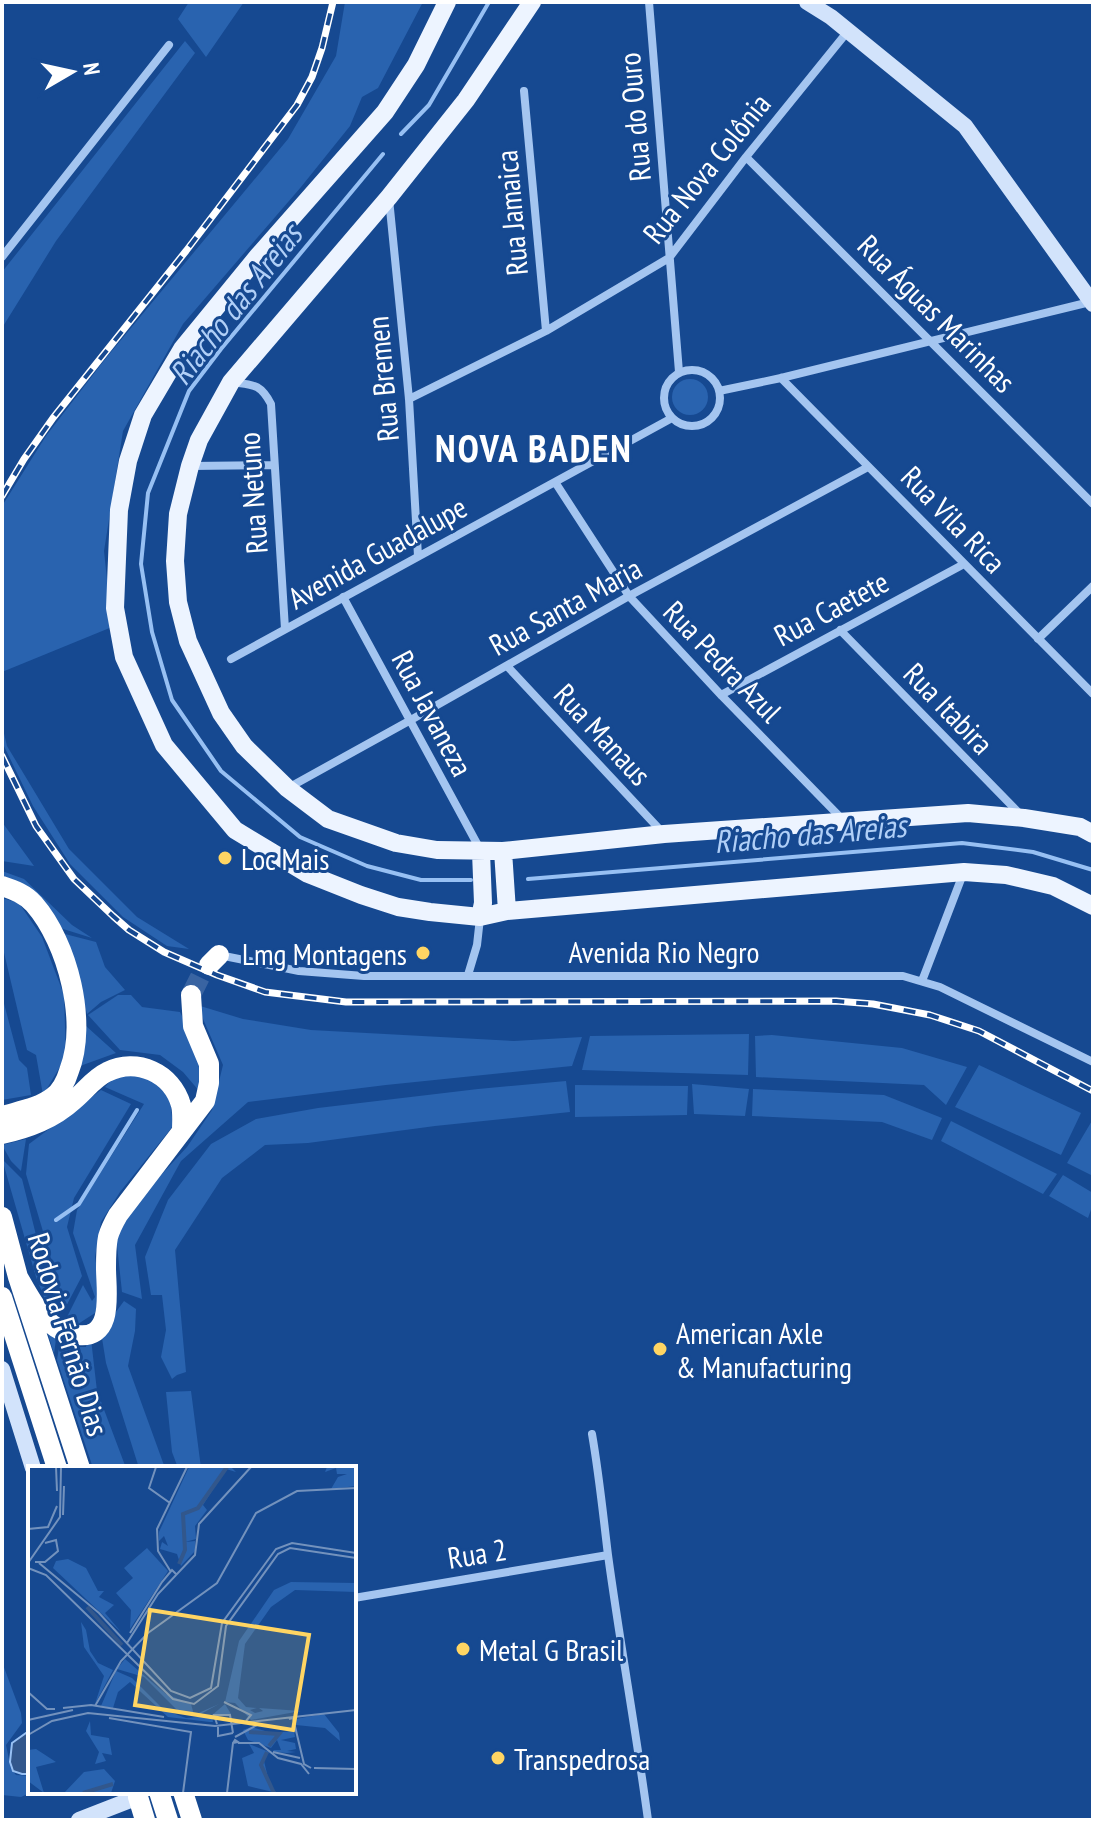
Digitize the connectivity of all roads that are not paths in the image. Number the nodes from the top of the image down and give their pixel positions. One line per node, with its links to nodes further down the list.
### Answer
1 (447, 2): 50 (main road)
2 (532, 2): 9 (main road)
3 (649, 2): 11 (street, Rua do Ouro)
4 (807, 2): 5 (main road)
5 (848, 31): 8 (street, Rua Nova Colônia); 12 (main road)
6 (169, 45): 10 (street)
7 (524, 91): 13 (street, Rua Jamaica)
8 (746, 157): 11 (street, Rua Nova Colônia); 14 (street, Rua Águas Marinhas)
9 (389, 197): 17 (main road); 19 (street, Rua Bremen)
10 (2, 257)
11 (669, 258): 13 (street, Rua Nova Colônia); 15 (street, Rua do Ouro)
12 (1092, 303): 14 (street)
13 (546, 331): 19 (street, Rua Nova Colônia)
14 (930, 341): 16 (street); 25 (street, Rua Águas Marinhas)
15 (679, 372): 18 (street); 20 (street)
16 (781, 378): 18 (street); 23 (street, Rua Vila Rica)
17 (231, 382): 21 (street, Rua Netuno); 22 (main road)
18 (719, 391): 20 (street)
19 (409, 399): 26 (street, Rua Bremen)
20 (672, 418): 24 (street, Avenida Guadalupe)
21 (274, 465): 22 (street); 31 (street, Rua Netuno)
22 (190, 466): 39 (main road)
23 (868, 467): 27 (street, Rua Vila Rica); 29 (street, Rua Santa Maria)
24 (555, 482): 26 (street, Avenida Guadalupe); 29 (street, Rua Pedra Azul)
25 (1093, 504)
26 (418, 556): 30 (street, Avenida Guadalupe)
27 (964, 564): 32 (street, Rua Caetete); 33 (street, Rua Vila Rica)
28 (1093, 586): 33 (street)
29 (629, 596): 35 (street, Rua Santa Maria); 37 (street, Rua Pedra Azul)
30 (343, 597): 31 (street, Avenida Guadalupe); 38 (street, Rua Javaneza)
31 (285, 629): 34 (street, Avenida Guadalupe)
32 (840, 630): 37 (street, Rua Caetete); 40 (street, Rua Itabira)
33 (1038, 639): 36 (street, Rua Vila Rica)
34 (231, 659)
35 (507, 666): 38 (street, Rua Santa Maria); 42 (street, Rua Manaus)
36 (1093, 694)
37 (721, 695): 41 (street, Rua Pedra Azul)
38 (409, 721): 39 (street, Rua Santa Maria); 45 (street, Rua Javaneza)
39 (287, 788): 45 (main road)
40 (1024, 818): 41 (main road); 43 (main road)
41 (845, 822): 42 (main road)
42 (664, 834): 44 (main road)
43 (1093, 834)
44 (503, 851): 45 (main road); 49 (main road)
45 (481, 852): 50 (main road)
46 (964, 872): 48 (main road); 49 (main road); 53 (street)
47 (2, 886): 57 (highway)
48 (1093, 906)
49 (507, 911): 50 (main road)
50 (480, 917): 52 (street)
51 (214, 960): 52 (street, Avenida Rio Negro)
52 (468, 975): 53 (street, Avenida Rio Negro)
53 (922, 981): 55 (street, Avenida Rio Negro)
54 (191, 995): 58 (highway)
55 (1093, 1062)
56 (2, 1116): 57 (highway)
57 (34, 1117): 58 (highway); 59 (highway)
58 (182, 1130): 61 (highway)
59 (2, 1134)
60 (2, 1217): 61 (highway, Rodovia Fernão Dias)
61 (18, 1277): 69 (highway, Rodovia Fernão Dias)
62 (2, 1297): 68 (highway, Rodovia Fernão Dias)
63 (2, 1369): 66 (main road)
64 (2, 1397): 67 (main road)
65 (592, 1434): 70 (street)
66 (32, 1466)
67 (32, 1466)
68 (56, 1466)
69 (79, 1466)
70 (608, 1555): 71 (street, Rua 2); 79 (street)
71 (356, 1598)
72 (137, 1794): 76 (main road); 77 (highway)
73 (160, 1794): 78 (highway)
74 (184, 1794): 75 (highway)
75 (192, 1819)
76 (79, 1820)
77 (145, 1820)
78 (168, 1820)
79 (648, 1820)

